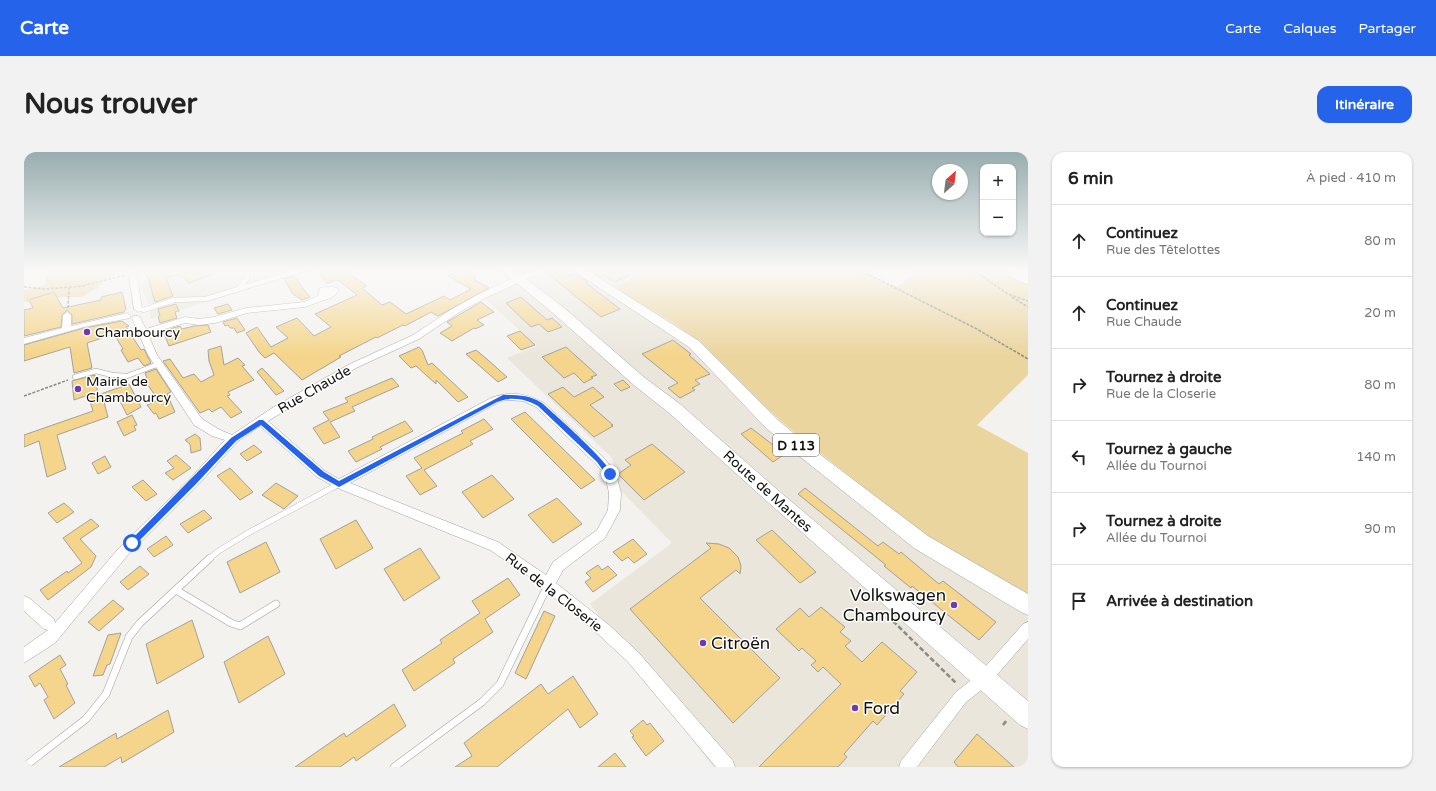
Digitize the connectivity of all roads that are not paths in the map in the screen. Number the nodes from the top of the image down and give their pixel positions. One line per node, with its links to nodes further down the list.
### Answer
1 (135, 298): 7 (street)
2 (210, 298): 7 (lane)
3 (322, 298): 10 (street)
4 (481, 298): 14 (street, Rue Chaude)
5 (542, 298): 25 (main road, Route de Mantes)
6 (622, 298): 21 (main road, D 113)
7 (136, 313): 9 (street); 10 (street)
8 (67, 315): 9 (street)
9 (66, 329): 11 (street)
10 (143, 333): 12 (street)
11 (24, 341)
12 (159, 364): 13 (lane); 15 (street)
13 (75, 377)
14 (261, 421): 15 (street, Rue Chaude); 16 (street, Rue de la Closerie)
15 (233, 439): 24 (street, Rue Chaude)
16 (339, 484): 17 (street, Rue de la Closerie); 17 (street); 18 (lane)
17 (548, 585): 28 (lane); 29 (street, Rue de la Closerie)
18 (176, 590): 20 (lane); 27 (lane)
19 (24, 602): 22 (street)
20 (276, 604)
21 (1028, 605)
22 (49, 624)
23 (1028, 629): 25 (street)
24 (24, 656)
25 (984, 679): 26 (main road, Route de Mantes); 30 (street)
26 (1028, 717)
27 (24, 767)
28 (394, 767)
29 (727, 767)
30 (907, 767)

